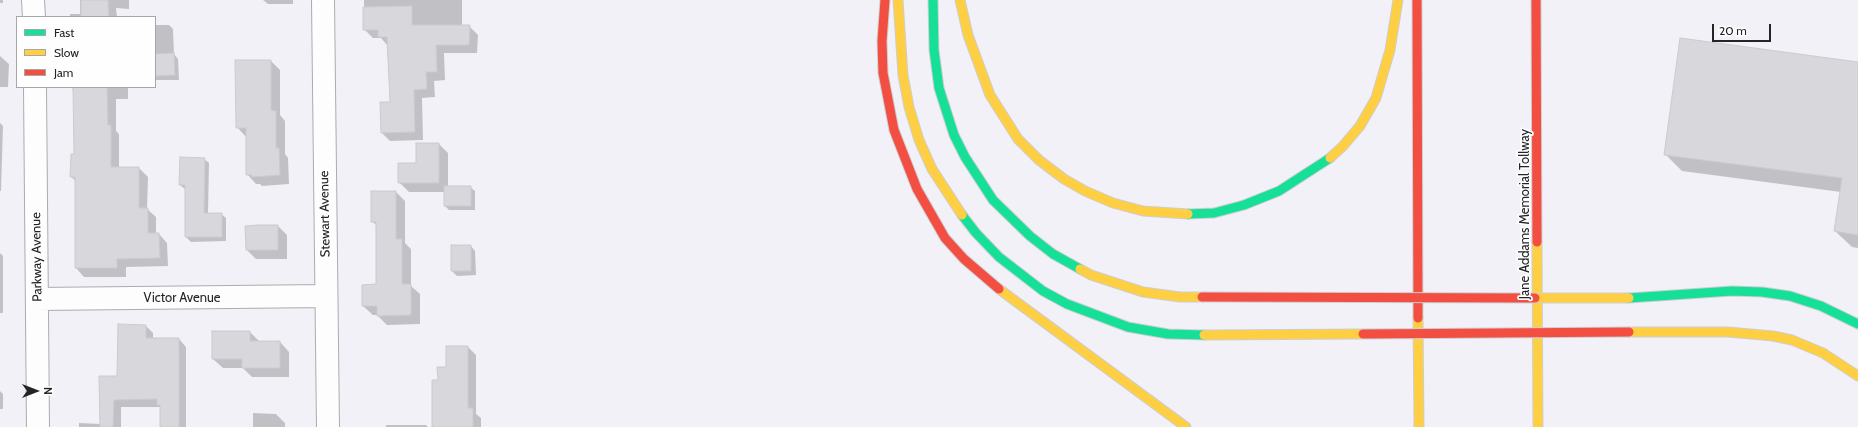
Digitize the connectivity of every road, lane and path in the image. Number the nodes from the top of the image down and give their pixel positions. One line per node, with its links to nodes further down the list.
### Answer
1 (33, 0): 10 (street)
2 (323, 0): 13 (street, Stewart Avenue)
3 (885, 0): 20 (highway)
4 (898, 0): 17 (highway, bridge)
5 (933, 0): 15 (highway, bridge)
6 (960, 0): 7 (highway)
7 (1398, 0)
8 (1417, 0): 21 (highway)
9 (1536, 0): 12 (highway, Jane Addams Memorial Tollway)
10 (34, 16)
11 (34, 88): 14 (street, Parkway Avenue)
12 (1538, 168): 16 (highway); 22 (highway, Jane Addams Memorial Tollway)
13 (326, 296): 14 (street, Victor Avenue); 19 (street, Stewart Avenue)
14 (37, 299): 18 (street, Parkway Avenue)
15 (1858, 324)
16 (1547, 341)
17 (1858, 376)
18 (38, 427)
19 (328, 427)
20 (1186, 427)
21 (1419, 427)
22 (1538, 427)

